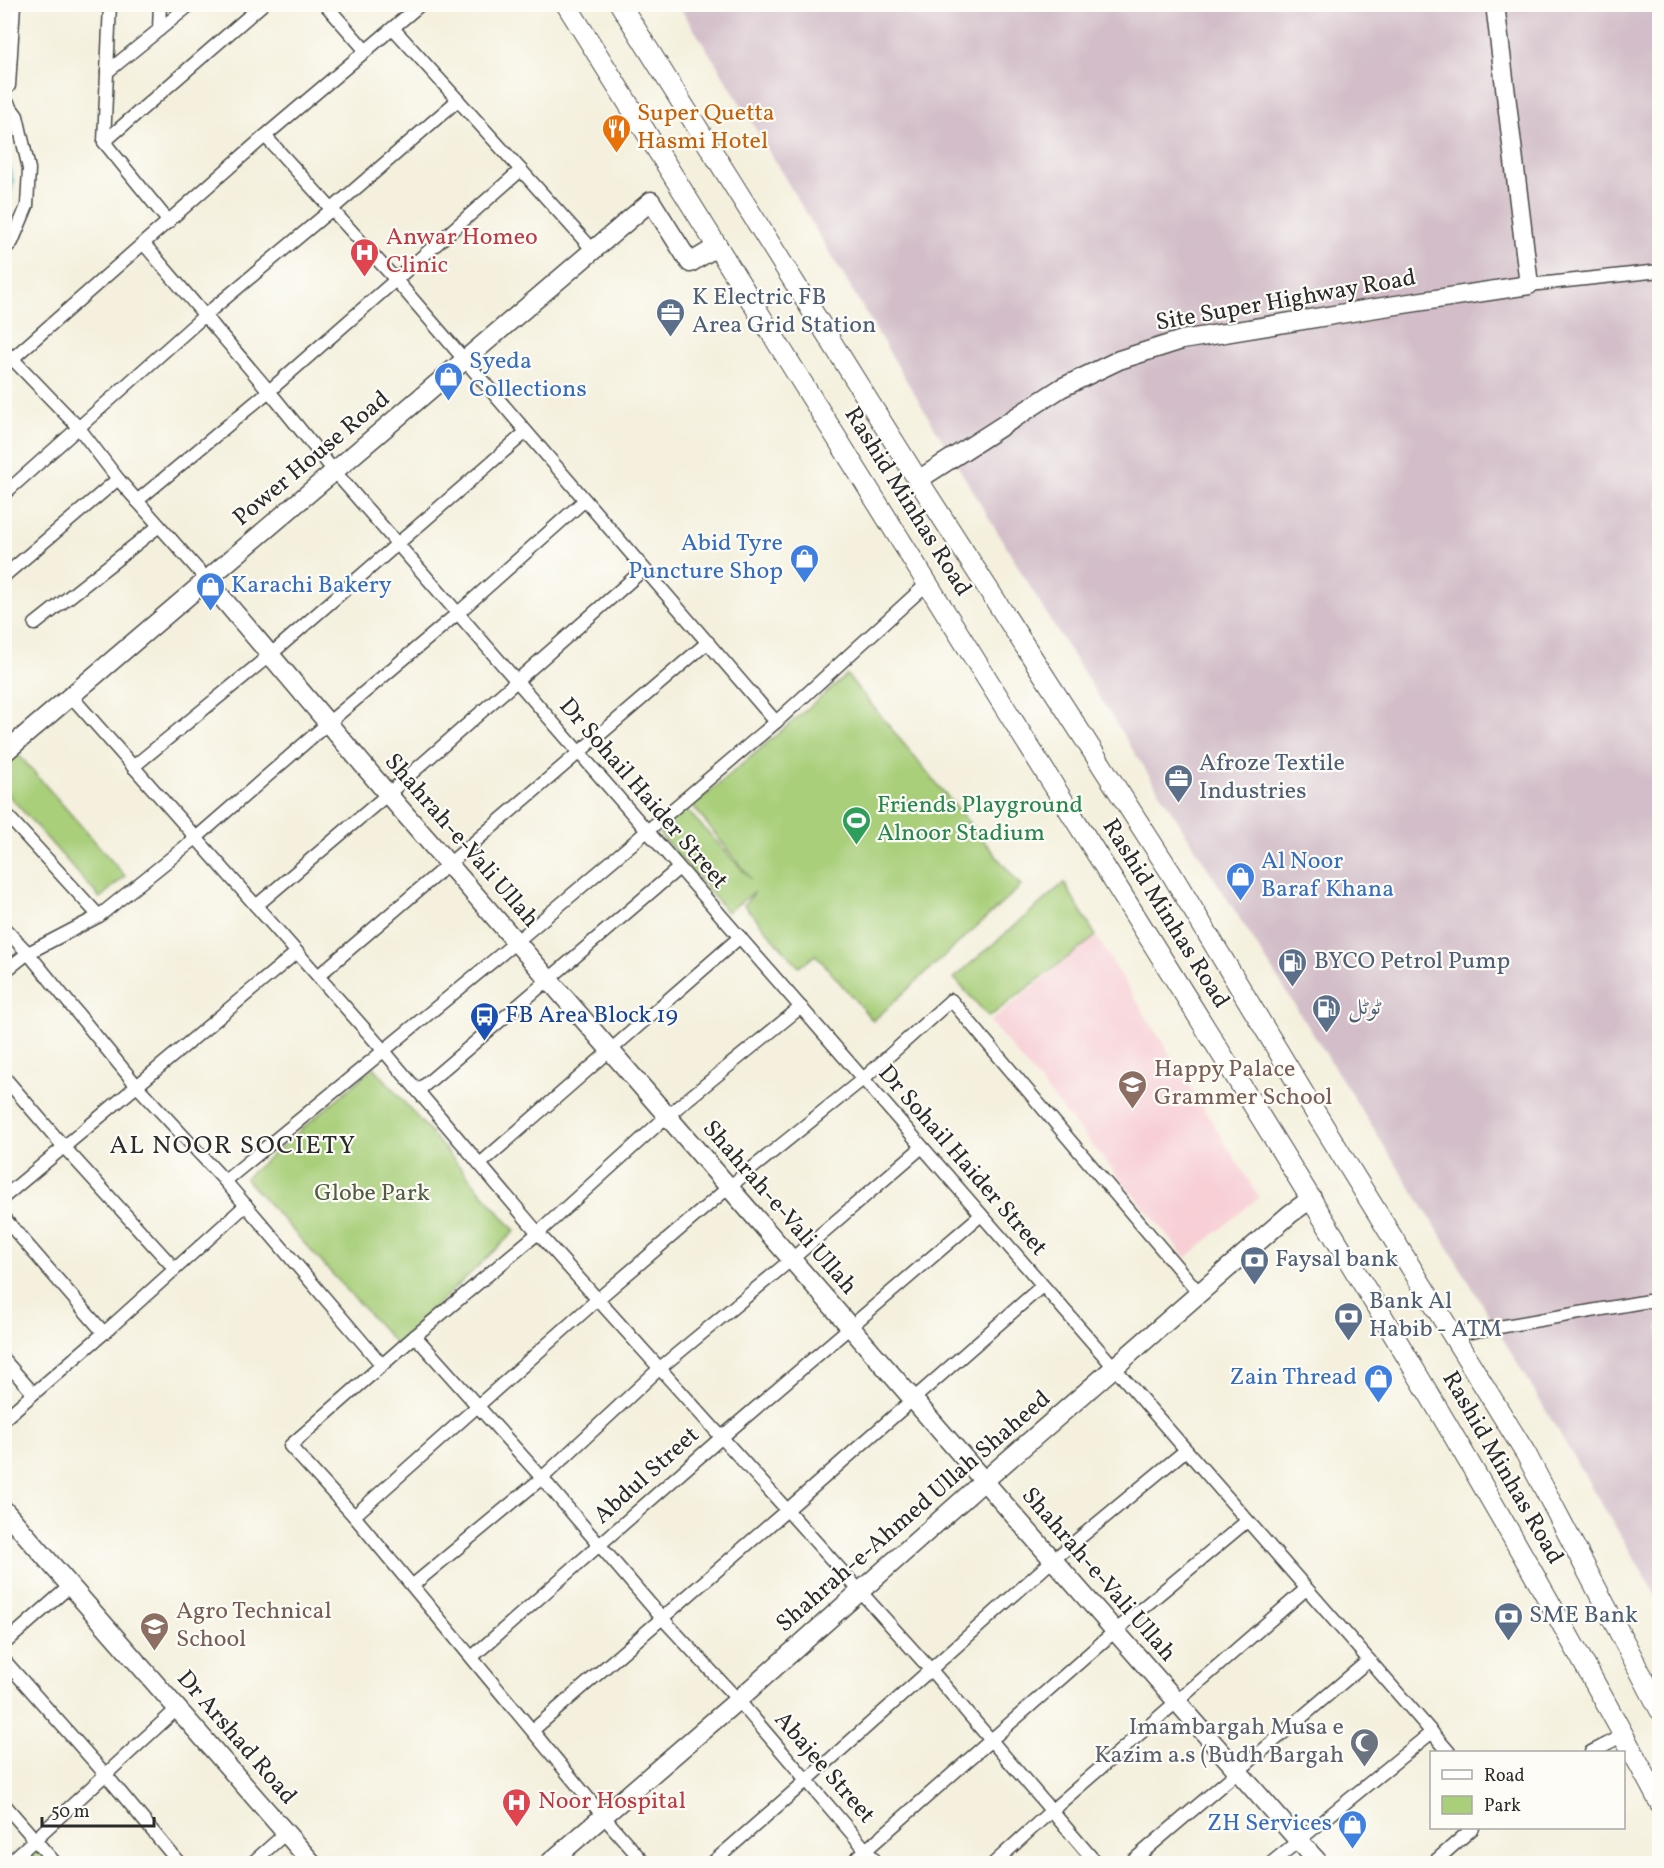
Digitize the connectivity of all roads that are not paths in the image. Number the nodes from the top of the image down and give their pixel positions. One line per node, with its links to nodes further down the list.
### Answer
1 (14, 4): 15 (street)
2 (110, 4): 14 (street)
3 (160, 4): 12 (street)
4 (191, 4): 12 (street)
5 (263, 4): 19 (street)
6 (324, 4): 13 (street)
7 (421, 4): 11 (street)
8 (566, 4): 24 (main road, Rashid Minhas Road)
9 (620, 4): 38 (main road, Rashid Minhas Road)
10 (1495, 4): 29 (street)
11 (393, 28): 13 (street); 17 (street)
12 (159, 30): 14 (street)
13 (366, 51): 18 (street)
14 (107, 72): 19 (street)
15 (4, 91)
16 (4, 98): 25 (street)
17 (458, 100): 20 (street); 21 (street)
18 (266, 136): 21 (street); 22 (street)
19 (104, 142): 22 (street)
20 (521, 170): 26 (street); 28 (street)
21 (331, 210): 28 (street); 30 (street)
22 (169, 222): 23 (street)
23 (144, 244): 30 (street, Dr Sohail Haider Street); 31 (street)
24 (718, 246): 26 (street, Power House Road); 47 (main road, Rashid Minhas Road)
25 (4, 250)
26 (593, 250): 32 (street, Power House Road)
27 (1659, 271): 29 (street, Site Super Highway Road)
28 (395, 279): 32 (street); 33 (street)
29 (1529, 285): 38 (street, Site Super Highway Road)
30 (204, 316): 33 (street, Dr Sohail Haider Street); 34 (street)
31 (7, 359): 34 (street)
32 (465, 360): 35 (street); 36 (street, Power House Road)
33 (269, 391): 36 (street, Dr Sohail Haider Street); 41 (street)
34 (79, 428): 37 (street); 39 (street)
35 (526, 432): 40 (street); 43 (street)
36 (334, 471): 43 (street, Dr Sohail Haider Street); 46 (street, Power House Road)
37 (118, 479): 41 (street); 45 (street)
38 (918, 480): 104 (main road, Rashid Minhas Road)
39 (4, 494)
40 (585, 500): 44 (street); 49 (street)
41 (137, 501): 42 (street)
42 (159, 526): 46 (street); 50 (street)
43 (397, 544): 49 (street, Dr Sohail Haider Street); 53 (street)
44 (644, 569): 52 (street); 54 (street)
45 (4, 576)
46 (207, 580): 53 (street, Shahrah-e-Vali Ullah); 55 (street, Power House Road)
47 (928, 583): 56 (street); 91 (main road, Rashid Minhas Road)
48 (4, 604): 51 (street)
49 (458, 614): 54 (street, Dr Sohail Haider Street); 57 (street)
50 (35, 624)
51 (4, 627)
52 (708, 642): 56 (street); 58 (street)
53 (270, 654): 57 (street, Shahrah-e-Vali Ullah); 60 (street)
54 (516, 681): 58 (street, Dr Sohail Haider Street); 61 (street)
55 (71, 696): 59 (street, Power House Road); 60 (street)
56 (776, 722): 63 (street)
57 (328, 723): 61 (street, Shahrah-e-Vali Ullah); 64 (street)
58 (578, 752): 63 (street, Dr Sohail Haider Street); 65 (street)
59 (4, 753)
60 (133, 766): 64 (street)
61 (388, 794): 65 (street, Shahrah-e-Vali Ullah); 67 (street)
62 (4, 812): 68 (street)
63 (647, 831): 66 (street, Dr Sohail Haider Street); 71 (street)
64 (196, 838): 67 (street); 68 (street)
65 (448, 863): 71 (street, Shahrah-e-Vali Ullah); 75 (street)
66 (679, 868): 70 (street, Dr Sohail Haider Street); 76 (street)
67 (256, 906): 72 (street)
68 (99, 916): 73 (street)
69 (4, 928): 73 (street)
70 (740, 937): 77 (street, Dr Sohail Haider Street); 78 (street)
71 (516, 942): 76 (street, Shahrah-e-Vali Ullah); 79 (street)
72 (297, 952): 75 (street); 82 (street)
73 (28, 953): 74 (street); 82 (street)
74 (4, 972)
75 (318, 976): 79 (street)
76 (549, 979): 78 (street, Shahrah-e-Vali Ullah); 83 (street)
77 (801, 1008): 81 (street, Dr Sohail Haider Street); 84 (street)
78 (610, 1050): 84 (street, Shahrah-e-Vali Ullah); 87 (street)
79 (384, 1051): 83 (street); 88 (street)
80 (4, 1077): 85 (street)
81 (863, 1079): 86 (street, Dr Sohail Haider Street); 89 (street); 99 (street)
82 (136, 1086): 85 (street); 88 (street)
83 (418, 1091): 87 (street)
84 (667, 1116): 89 (street, Shahrah-e-Vali Ullah); 95 (street)
85 (64, 1147): 90 (street); 97 (street)
86 (922, 1147): 93 (street, Dr Sohail Haider Street); 96 (street)
87 (480, 1164): 95 (street)
88 (225, 1181): 92 (street)
89 (729, 1187): 96 (street, Shahrah-e-Vali Ullah); 100 (street)
90 (4, 1197)
91 (1312, 1198): 99 (street, Shahrah-e-Ahmed Ullah Shaheed); 141 (main road, Rashid Minhas Road)
92 (246, 1205): 97 (street); 107 (street)
93 (981, 1215): 98 (street, Dr Sohail Haider Street); 102 (street, Abdul Street)
94 (4, 1218): 103 (street)
95 (538, 1233): 100 (street); 105 (street)
96 (792, 1259): 102 (street, Shahrah-e-Vali Ullah); 108 (street)
97 (175, 1269): 103 (street)
98 (1042, 1286): 109 (street, Dr Sohail Haider Street); 111 (street)
99 (1200, 1293): 109 (street, Shahrah-e-Ahmed Ullah Shaheed)
100 (598, 1299): 108 (street); 112 (street)
101 (1659, 1299): 104 (street)
102 (850, 1326): 111 (street, Shahrah-e-Vali Ullah); 114 (street, Abdul Street)
103 (104, 1333): 110 (street)
104 (1453, 1335): 138 (main road, Rashid Minhas Road)
105 (415, 1336): 107 (street); 112 (street, Abajee Street)
106 (4, 1360): 110 (street)
107 (382, 1365): 120 (street)
108 (660, 1368): 114 (street); 116 (street)
109 (1114, 1368): 115 (street, Dr Sohail Haider Street); 117 (street, Shahrah-e-Ahmed Ullah Shaheed)
110 (33, 1393): 113 (street)
111 (913, 1399): 117 (street, Shahrah-e-Vali Ullah); 119 (street)
112 (478, 1407): 116 (street, Abajee Street); 120 (street)
113 (4, 1419)
114 (722, 1437): 119 (street); 122 (street, Abdul Street)
115 (1185, 1450): 121 (street, Dr Sohail Haider Street); 123 (street)
116 (542, 1478): 122 (street, Abajee Street); 124 (street)
117 (984, 1481): 123 (street, Shahrah-e-Vali Ullah); 127 (street, Shahrah-e-Ahmed Ullah Shaheed)
118 (4, 1510): 125 (street, Dr Arshad Road)
119 (788, 1510): 127 (street); 128 (street)
120 (354, 1516): 124 (street)
121 (1247, 1521): 126 (street, Dr Sohail Haider Street); 129 (street)
122 (600, 1546): 128 (street, Abajee Street); 131 (street, Abdul Street)
123 (1053, 1560): 129 (street, Shahrah-e-Vali Ullah); 134 (street)
124 (413, 1585): 131 (street)
125 (71, 1586): 130 (street); 137 (street, Dr Arshad Road)
126 (1306, 1589): 133 (street, Dr Sohail Haider Street); 136 (street)
127 (859, 1591): 134 (street); 135 (street, Shahrah-e-Ahmed Ullah Shaheed)
128 (662, 1618): 135 (street, Abajee Street); 139 (street)
129 (1115, 1631): 136 (street, Shahrah-e-Vali Ullah); 142 (street)
130 (4, 1644)
131 (472, 1657): 139 (street)
132 (4, 1660): 146 (street)
133 (1369, 1660): 140 (street, Dr Sohail Haider Street); 145 (street)
134 (930, 1669): 142 (street); 147 (street)
135 (738, 1700): 147 (street, Abajee Street); 151 (street, Shahrah-e-Ahmed Ullah Shaheed)
136 (1178, 1702): 145 (street, Shahrah-e-Vali Ullah); 150 (street)
137 (178, 1708): 146 (street); 153 (street, Dr Arshad Road)
138 (1659, 1710)
139 (533, 1730): 151 (street)
140 (1432, 1732): 143 (street, Dr Sohail Haider Street); 155 (street)
141 (1623, 1735): 144 (street); 148 (main road, Rashid Minhas Road)
142 (990, 1740): 150 (street); 156 (street)
143 (1448, 1751)
144 (1593, 1751)
145 (1238, 1772): 155 (street, Shahrah-e-Vali Ullah); 169 (street)
146 (106, 1775): 154 (street); 159 (street)
147 (806, 1781): 156 (street, Abajee Street); 164 (street)
148 (1659, 1803)
149 (4, 1804): 154 (street)
150 (1051, 1811): 167 (street); 168 (street)
151 (603, 1816): 162 (street, Shahrah-e-Ahmed Ullah Shaheed); 163 (street)
152 (1471, 1829): 172 (street)
153 (287, 1832): 160 (street); 161 (street, Dr Arshad Road)
154 (36, 1840): 157 (street); 158 (street)
155 (1298, 1840): 170 (street); 171 (street, Shahrah-e-Vali Ullah)
156 (866, 1849): 165 (street); 166 (street, Abajee Street)
157 (8, 1863)
158 (56, 1863)
159 (180, 1863)
160 (250, 1863)
161 (313, 1863)
162 (548, 1863)
163 (645, 1863)
164 (711, 1863)
165 (850, 1863)
166 (878, 1863)
167 (993, 1863)
168 (1097, 1863)
169 (1129, 1863)
170 (1270, 1863)
171 (1320, 1863)
172 (1432, 1863)

